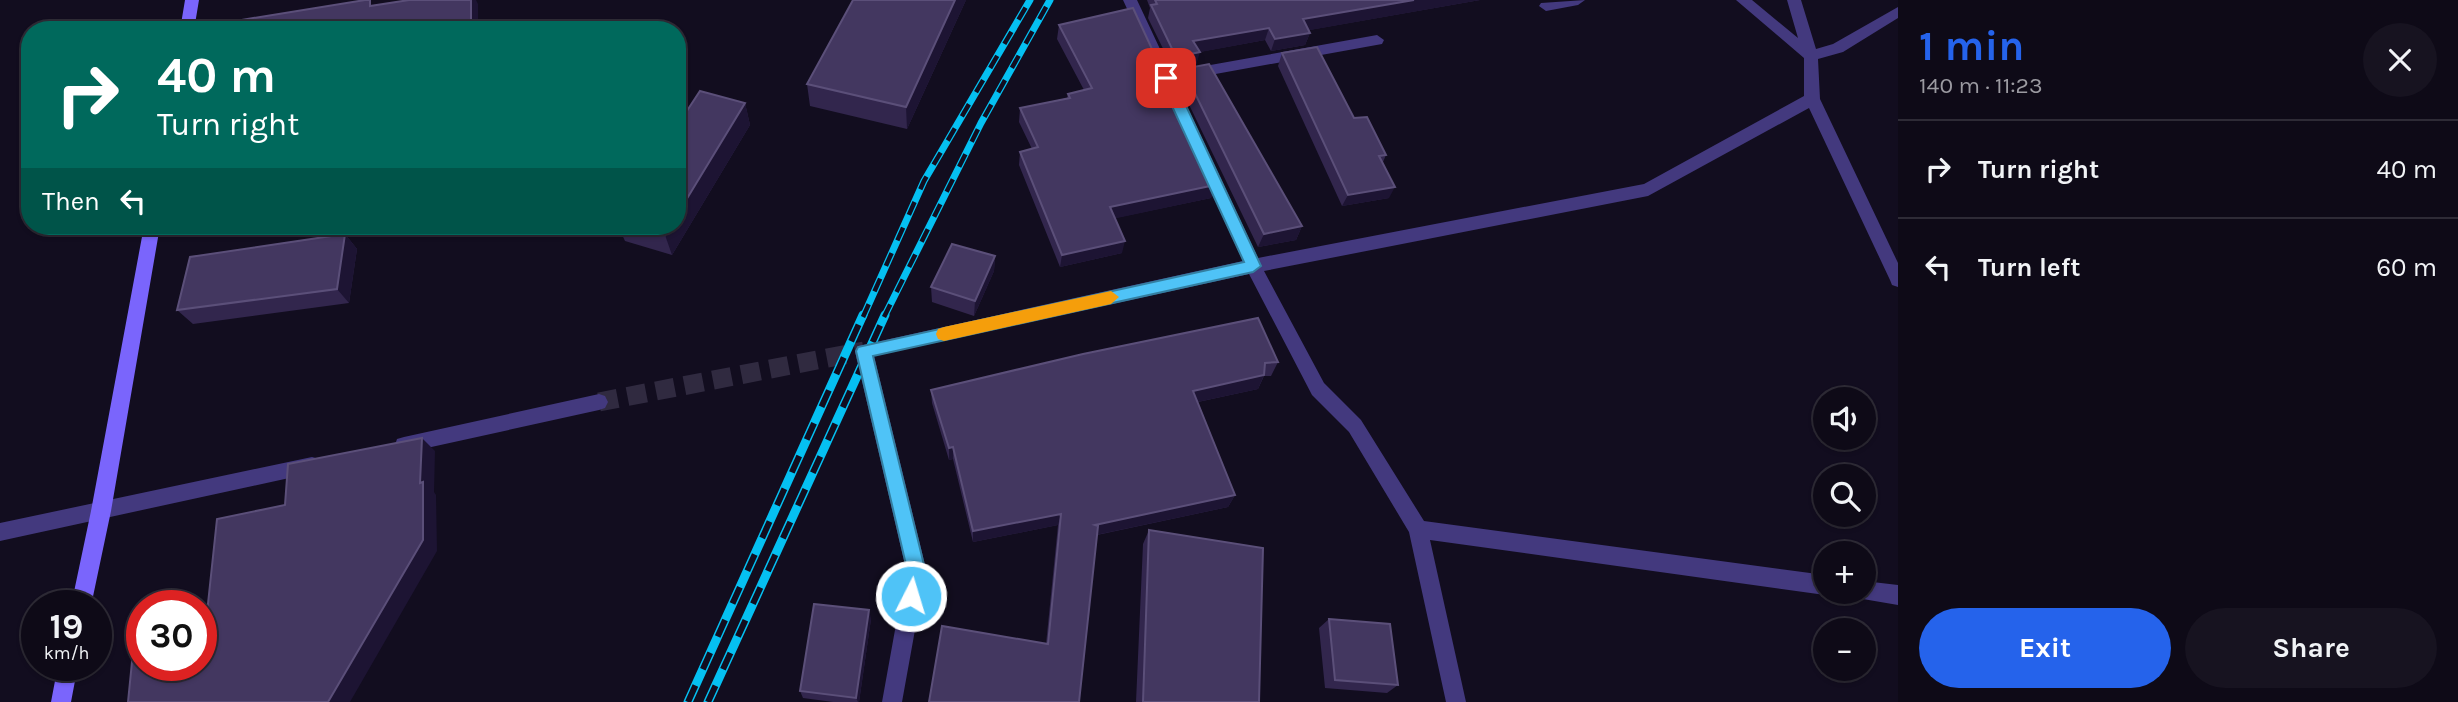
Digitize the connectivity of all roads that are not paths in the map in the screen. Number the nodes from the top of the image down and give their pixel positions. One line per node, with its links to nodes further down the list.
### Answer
1 (192, 0): 8 (street)
2 (1130, 0): 11 (street)
3 (1578, 0): 6 (street)
4 (1743, 0): 10 (street)
5 (1794, 0): 10 (street)
6 (1546, 6)
7 (1898, 12): 10 (street)
8 (188, 21)
9 (1377, 40): 11 (street)
10 (1811, 56): 12 (street)
11 (1166, 78): 14 (street)
12 (1812, 99): 14 (street); 15 (street)
13 (150, 235): 19 (street)
14 (1253, 266): 20 (street); 28 (street)
15 (1898, 281)
16 (599, 402): 17 (street)
17 (384, 449)
18 (330, 461): 19 (street)
19 (101, 511): 21 (street); 23 (street)
20 (1418, 529): 22 (street); 29 (street)
21 (0, 531)
22 (1813, 583)
23 (84, 590)
24 (1876, 592): 25 (street)
25 (1898, 595)
26 (65, 681): 27 (street)
27 (61, 702)
28 (892, 702)
29 (1456, 702)

